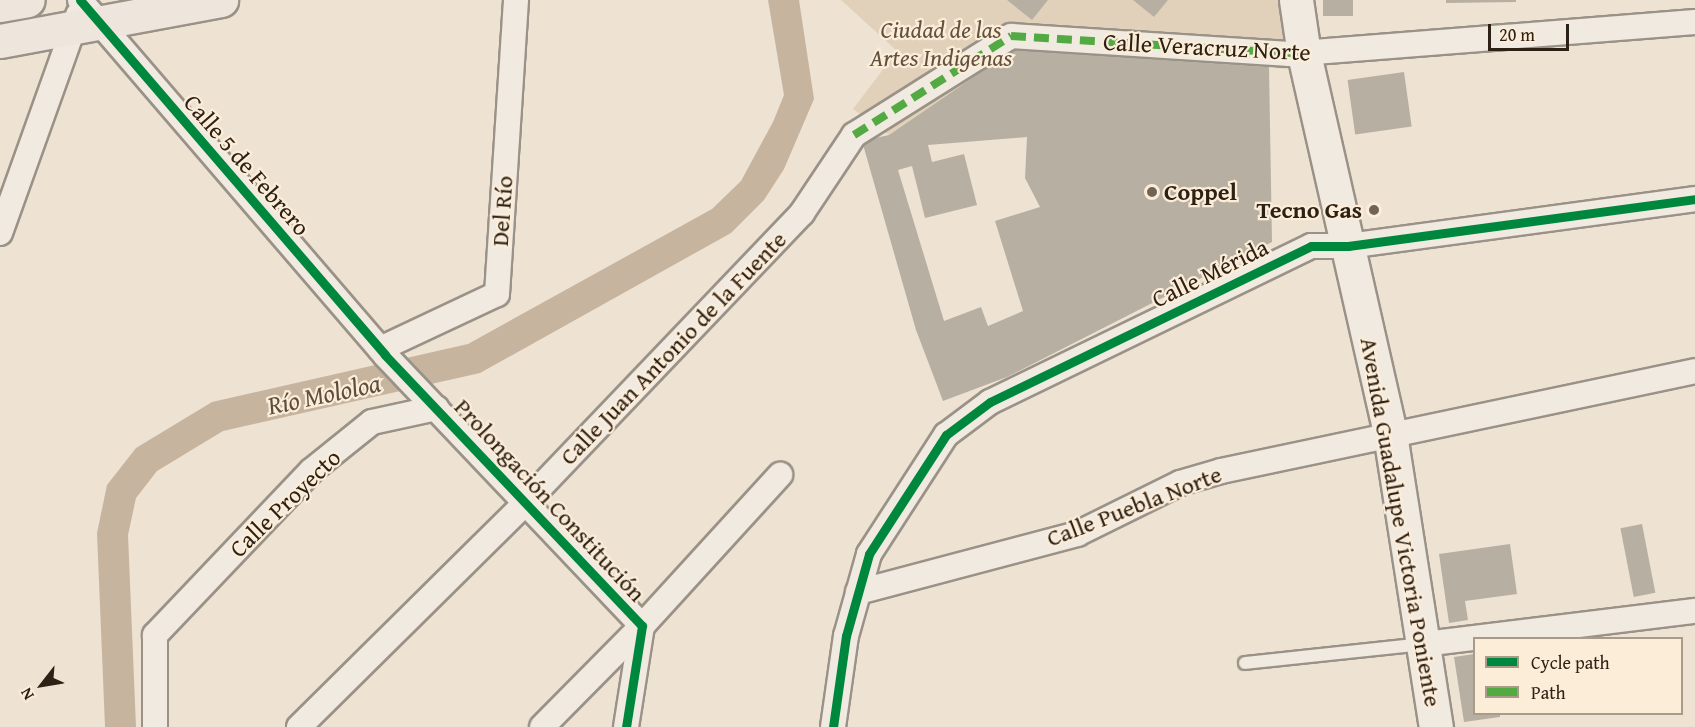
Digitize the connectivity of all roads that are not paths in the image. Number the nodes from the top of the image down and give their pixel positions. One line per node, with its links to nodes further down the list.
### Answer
1 (28, 0): 5 (main road)
2 (221, 0): 6 (main road)
3 (516, 0): 14 (street, Del Río)
4 (1296, 0): 9 (main road, Avenida Guadalupe Victoria Poniente)
5 (0, 5)
6 (83, 10): 8 (main road); 12 (street); 14 (street, Calle 5 de Febrero)
7 (1695, 22): 9 (street, Calle Veracruz Norte)
8 (0, 41)
9 (1304, 54): 10 (street, Calle Veracruz Norte); 13 (main road, Avenida Guadalupe Victoria Poniente)
10 (854, 135): 19 (street, Calle Juan Antonio de la Fuente)
11 (1695, 199): 13 (street, Calle Mérida)
12 (0, 233)
13 (1348, 246): 17 (main road, Avenida Guadalupe Victoria Poniente); 20 (street, Calle Mérida)
14 (383, 352): 16 (street, Calle 5 de Febrero)
15 (1695, 371): 17 (street, Calle Puebla Norte)
16 (433, 404): 19 (street, Prolongación Constitución); 27 (street, Calle Proyecto)
17 (1390, 434): 20 (street, Calle Puebla Norte); 25 (main road, Avenida Guadalupe Victoria Poniente)
18 (780, 476): 22 (street, Prolongación Constitución)
19 (527, 501): 22 (street, Prolongación Constitución); 28 (street, Calle Juan Antonio de la Fuente)
20 (858, 592): 31 (street, Calle Mérida)
21 (1695, 611): 23 (street)
22 (642, 626): 29 (street, Prolongación Constitución); 30 (street)
23 (1482, 637)
24 (1473, 638): 25 (street)
25 (1425, 644): 26 (lane); 32 (main road, Avenida Guadalupe Victoria Poniente)
26 (1245, 663)
27 (155, 727)
28 (299, 727)
29 (542, 727)
30 (626, 727)
31 (833, 727)
32 (1436, 727)

